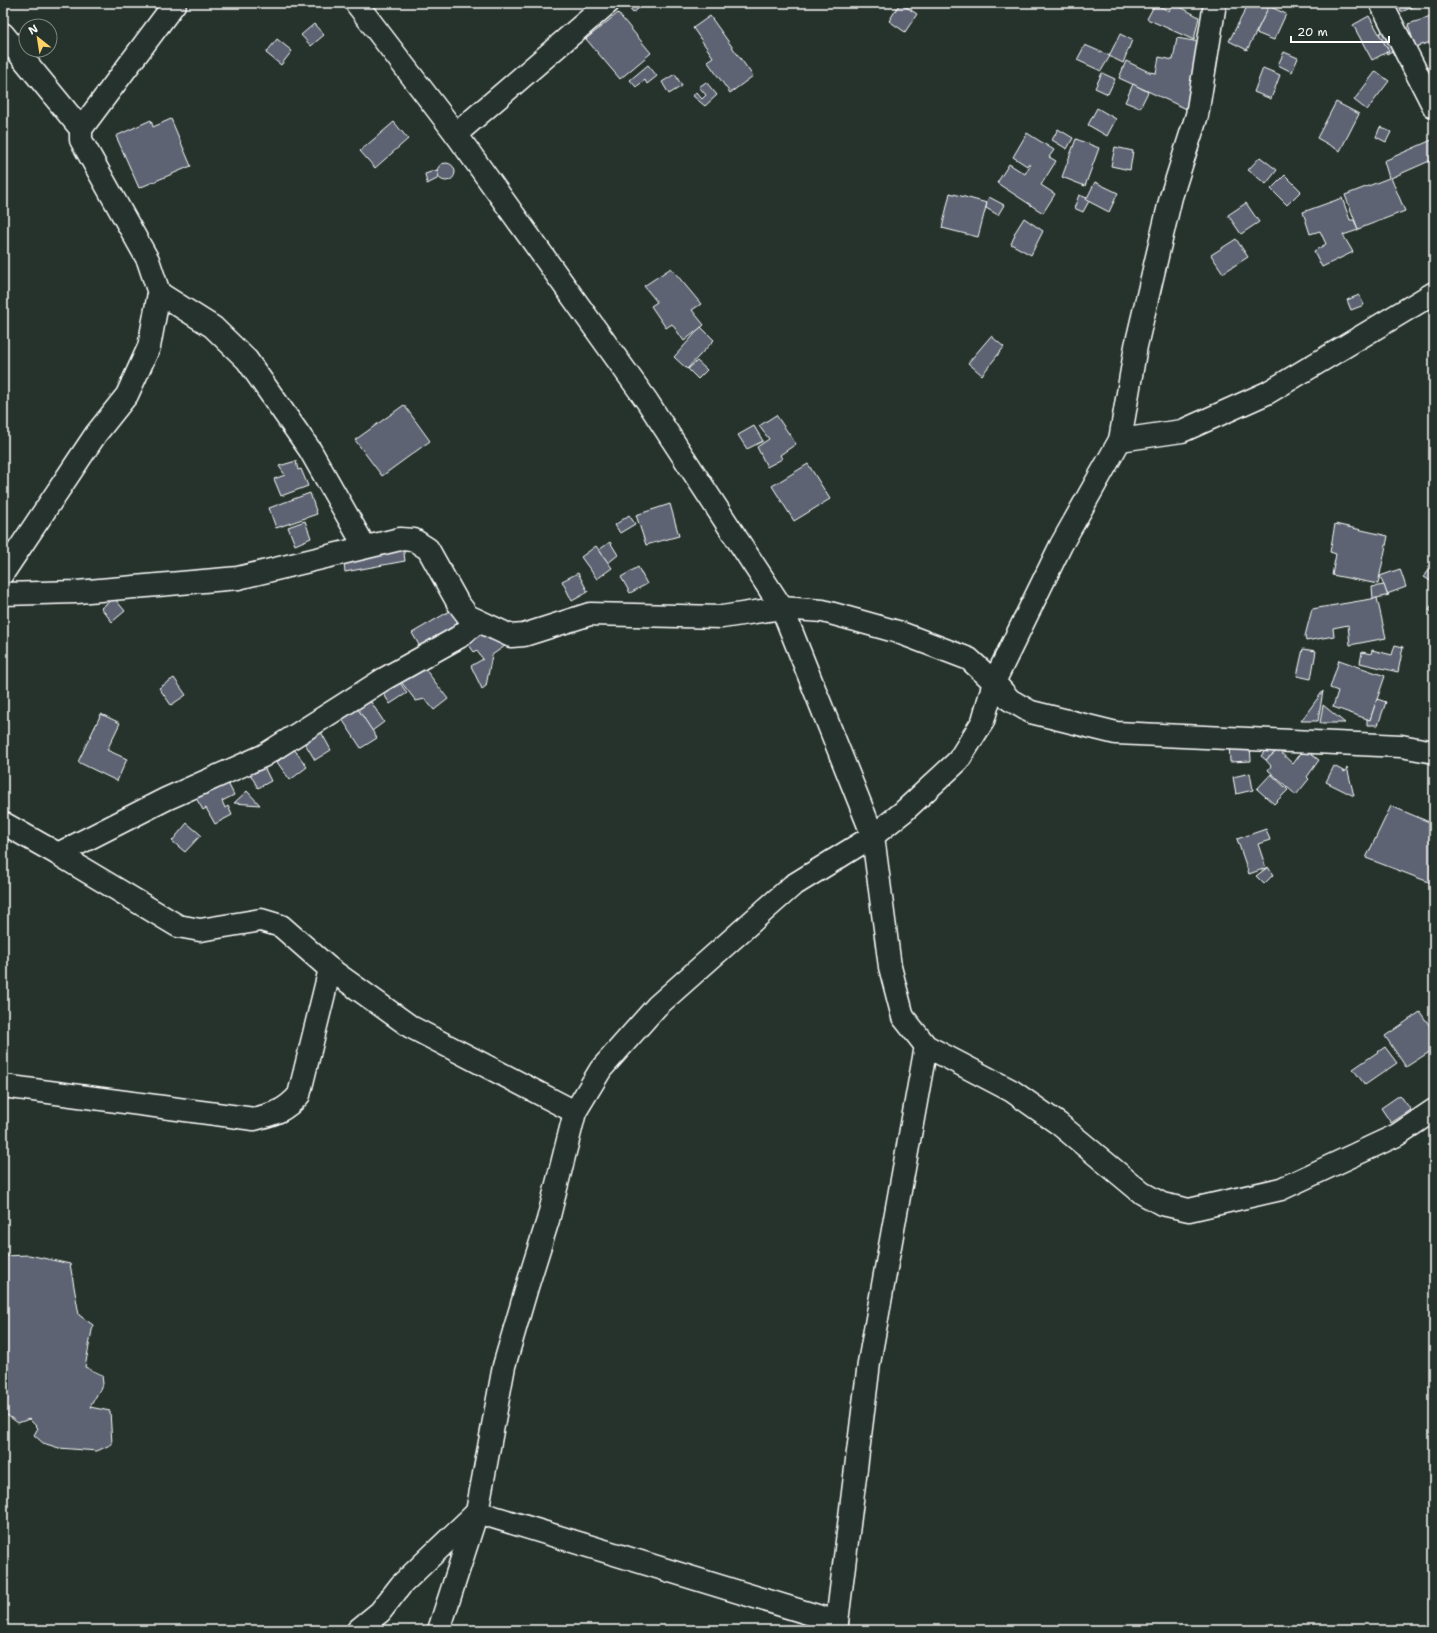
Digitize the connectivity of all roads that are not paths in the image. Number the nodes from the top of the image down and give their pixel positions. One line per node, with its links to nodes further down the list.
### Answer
1 (175, 3): 8 (street)
2 (356, 3): 9 (street)
3 (608, 3): 9 (street)
4 (1215, 3): 12 (street)
5 (1381, 3): 7 (street)
6 (3, 34): 8 (street)
7 (1434, 107)
8 (81, 129): 10 (street)
9 (456, 134): 16 (street)
10 (159, 293): 13 (street); 14 (street)
11 (1434, 293): 12 (street)
12 (1120, 440): 18 (street)
13 (364, 547): 15 (street); 17 (street)
14 (3, 573)
15 (3, 594)
16 (782, 608): 17 (street); 18 (street); 21 (street)
17 (478, 621): 22 (street)
18 (994, 682): 19 (street); 21 (street)
19 (1434, 752)
20 (3, 823): 22 (street)
21 (873, 836): 24 (street); 27 (street)
22 (58, 854): 23 (street)
23 (330, 969): 25 (street); 27 (street)
24 (926, 1046): 26 (street); 29 (street)
25 (3, 1086)
26 (1434, 1110)
27 (575, 1112): 28 (street)
28 (477, 1512): 29 (street); 30 (street); 31 (street)
29 (837, 1626)
30 (358, 1630)
31 (440, 1630)

